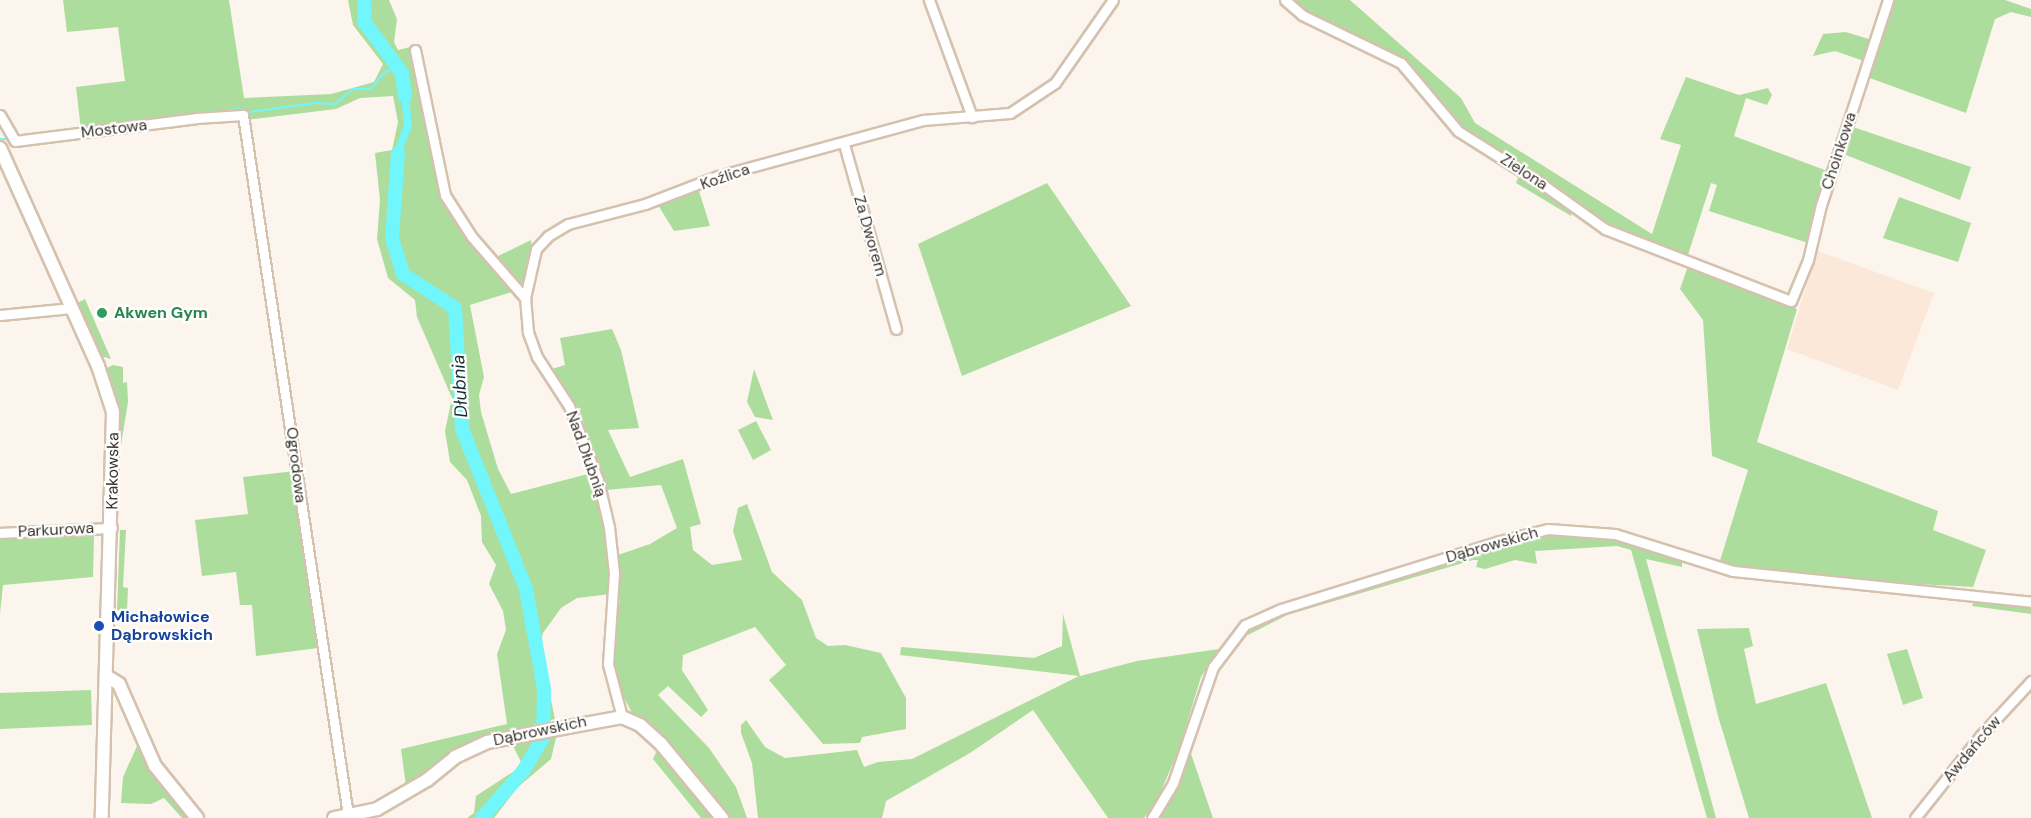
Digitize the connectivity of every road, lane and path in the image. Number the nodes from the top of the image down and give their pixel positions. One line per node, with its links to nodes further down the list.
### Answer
1 (929, 0): 8 (street)
2 (1113, 0): 8 (street, Koźlica)
3 (1285, 0): 12 (street, Zielona)
4 (1888, 0): 12 (street, Choinkowa)
5 (415, 50): 11 (street)
6 (0, 115): 7 (street, Mostowa)
7 (243, 115): 22 (street, Ogrodowa)
8 (972, 117): 9 (street, Koźlica)
9 (844, 144): 11 (street, Koźlica); 15 (street, Za Dworem)
10 (1, 149): 13 (main road, Krakowska)
11 (525, 298): 21 (street, Nad Dłubnią)
12 (1791, 301)
13 (72, 308): 14 (street); 16 (main road, Krakowska)
14 (0, 315)
15 (896, 328)
16 (112, 528): 17 (street, Parkurowa); 19 (main road, Krakowska)
17 (0, 533)
18 (2031, 602): 27 (street, Dąbrowskich)
19 (108, 677): 23 (main road, Krakowska); 24 (main road)
20 (2031, 681): 28 (street, Awdańców)
21 (622, 717): 22 (main road, Dąbrowskich); 26 (main road)
22 (348, 815): 25 (main road, Dąbrowskich)
23 (102, 818)
24 (197, 818)
25 (334, 818)
26 (722, 818)
27 (1152, 818)
28 (1915, 818)

